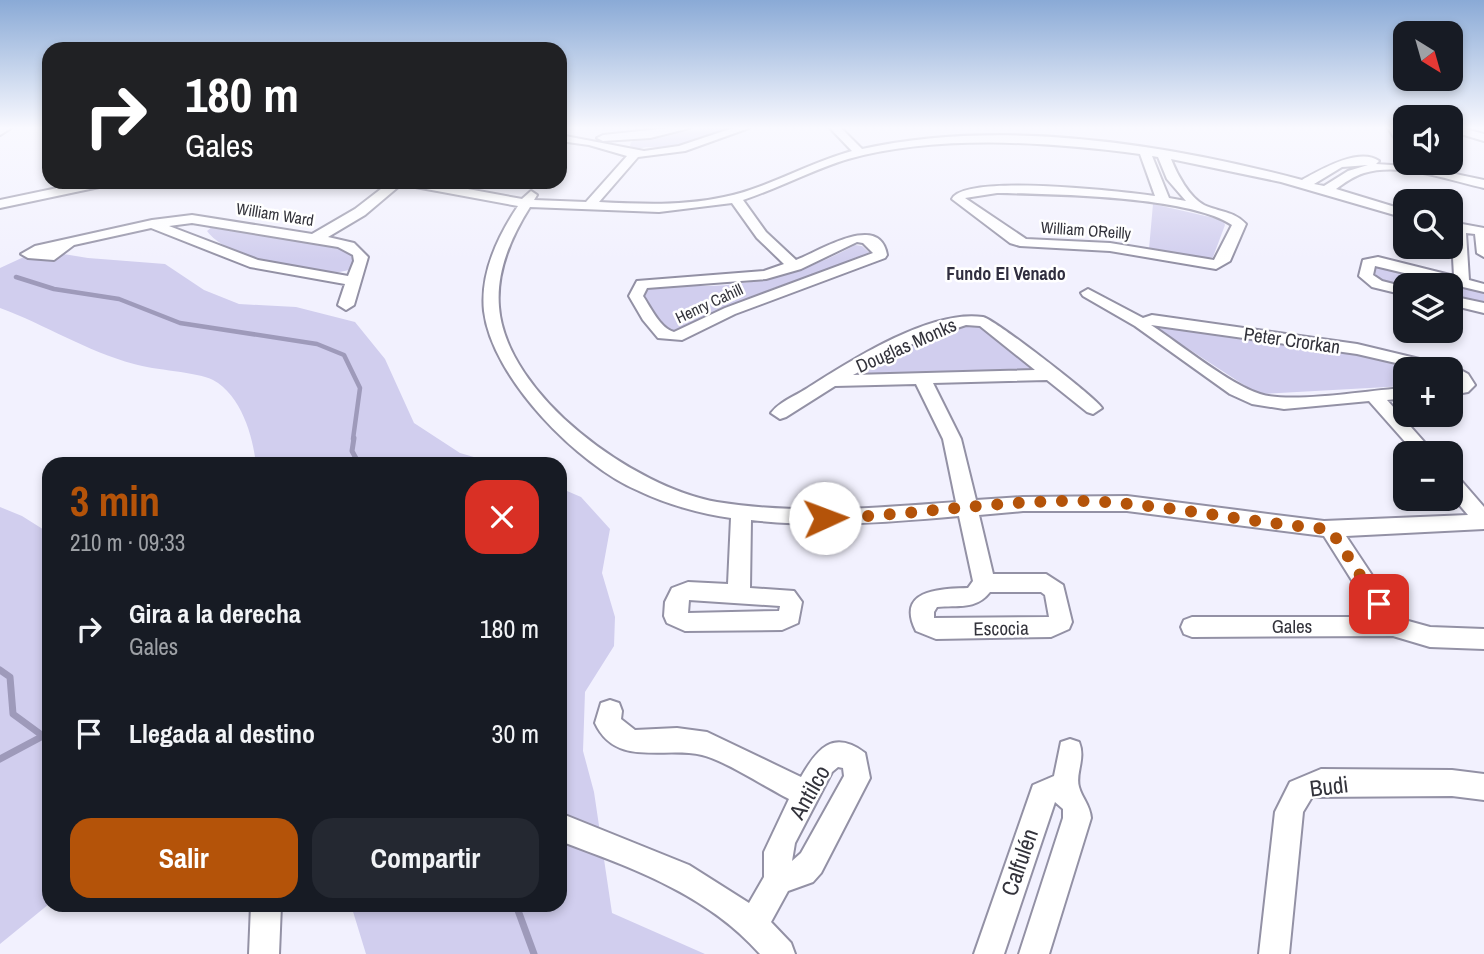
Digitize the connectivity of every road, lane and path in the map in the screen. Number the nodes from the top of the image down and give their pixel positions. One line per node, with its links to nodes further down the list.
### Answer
1 (614, 173): 24 (street)
2 (800, 173): 20 (street)
3 (1153, 173): 22 (street)
4 (1171, 173): 25 (street)
5 (1260, 173): 11 (street)
6 (1324, 173): 11 (street)
7 (1354, 173): 13 (street)
8 (1409, 173): 10 (street)
9 (1455, 175): 10 (street)
10 (1459, 179): 12 (street)
11 (1306, 183): 13 (street)
12 (1484, 184)
13 (1328, 188): 26 (street)
14 (46, 189): 19 (street)
15 (53, 189): 23 (street)
16 (389, 189): 30 (street)
17 (459, 189): 21 (street)
18 (487, 189): 21 (street)
19 (0, 198)
20 (736, 198): 24 (street); 33 (street)
21 (528, 199): 24 (street); 55 (street)
22 (1164, 202): 25 (street, William O´Reilly); 25 (street, William O´Reilly)
23 (0, 204)
24 (590, 205)
25 (1199, 208)
26 (1393, 210)
27 (152, 224): 30 (street, William Ward); 31 (street, William Ward); 35 (street)
28 (1463, 228): 29 (street)
29 (1483, 232): 32 (street)
30 (314, 239): 35 (street, William Ward)
31 (69, 242)
32 (1484, 253)
33 (796, 266): 33 (street, Henry Cahill)
34 (1424, 273): 37 (street)
35 (353, 281): 41 (street, William Ward)
36 (1463, 283): 38 (street)
37 (1393, 287)
38 (1484, 288)
39 (1088, 293): 43 (street, Peter Crorkan)
40 (1463, 304): 42 (street)
41 (346, 305)
42 (1484, 308)
43 (1142, 323): 44 (street, Peter Crorkan); 49 (street, Peter Crorkan)
44 (1393, 357)
45 (1051, 375): 46 (street, Douglas Monks); 47 (street, Douglas Monks); 50 (street, Douglas Monks)
46 (922, 379): 47 (street, Douglas Monks); 54 (street, Douglas Monks)
47 (830, 381): 51 (street, Douglas Monks)
48 (1393, 394): 49 (street, Peter Crorkan)
49 (1374, 396): 52 (street)
50 (1093, 408)
51 (780, 412)
52 (1414, 441)
53 (1463, 496): 56 (street)
54 (967, 508): 55 (street); 57 (street); 58 (street)
55 (741, 515): 59 (street)
56 (1484, 520): 57 (street)
57 (1330, 529): 61 (street)
58 (984, 583): 58 (street, Escocia)
59 (739, 594)
60 (1192, 626): 61 (street, Gales)
61 (1393, 626): 62 (street, Gales)
62 (1484, 639)
63 (610, 711): 67 (street)
64 (1070, 751): 66 (street, Calfulén)
65 (1484, 787): 76 (street, Budi)
66 (1065, 792): 74 (street, Calfulén); 75 (street, Calfulén)
67 (807, 794): 69 (street, Antilco); 69 (street, Antilco)
68 (567, 830): 71 (street)
69 (778, 880): 71 (street, Antilco)
70 (266, 912): 72 (street)
71 (753, 925): 73 (street)
72 (264, 954)
73 (780, 954)
74 (989, 954)
75 (1034, 954)
76 (1274, 954)

